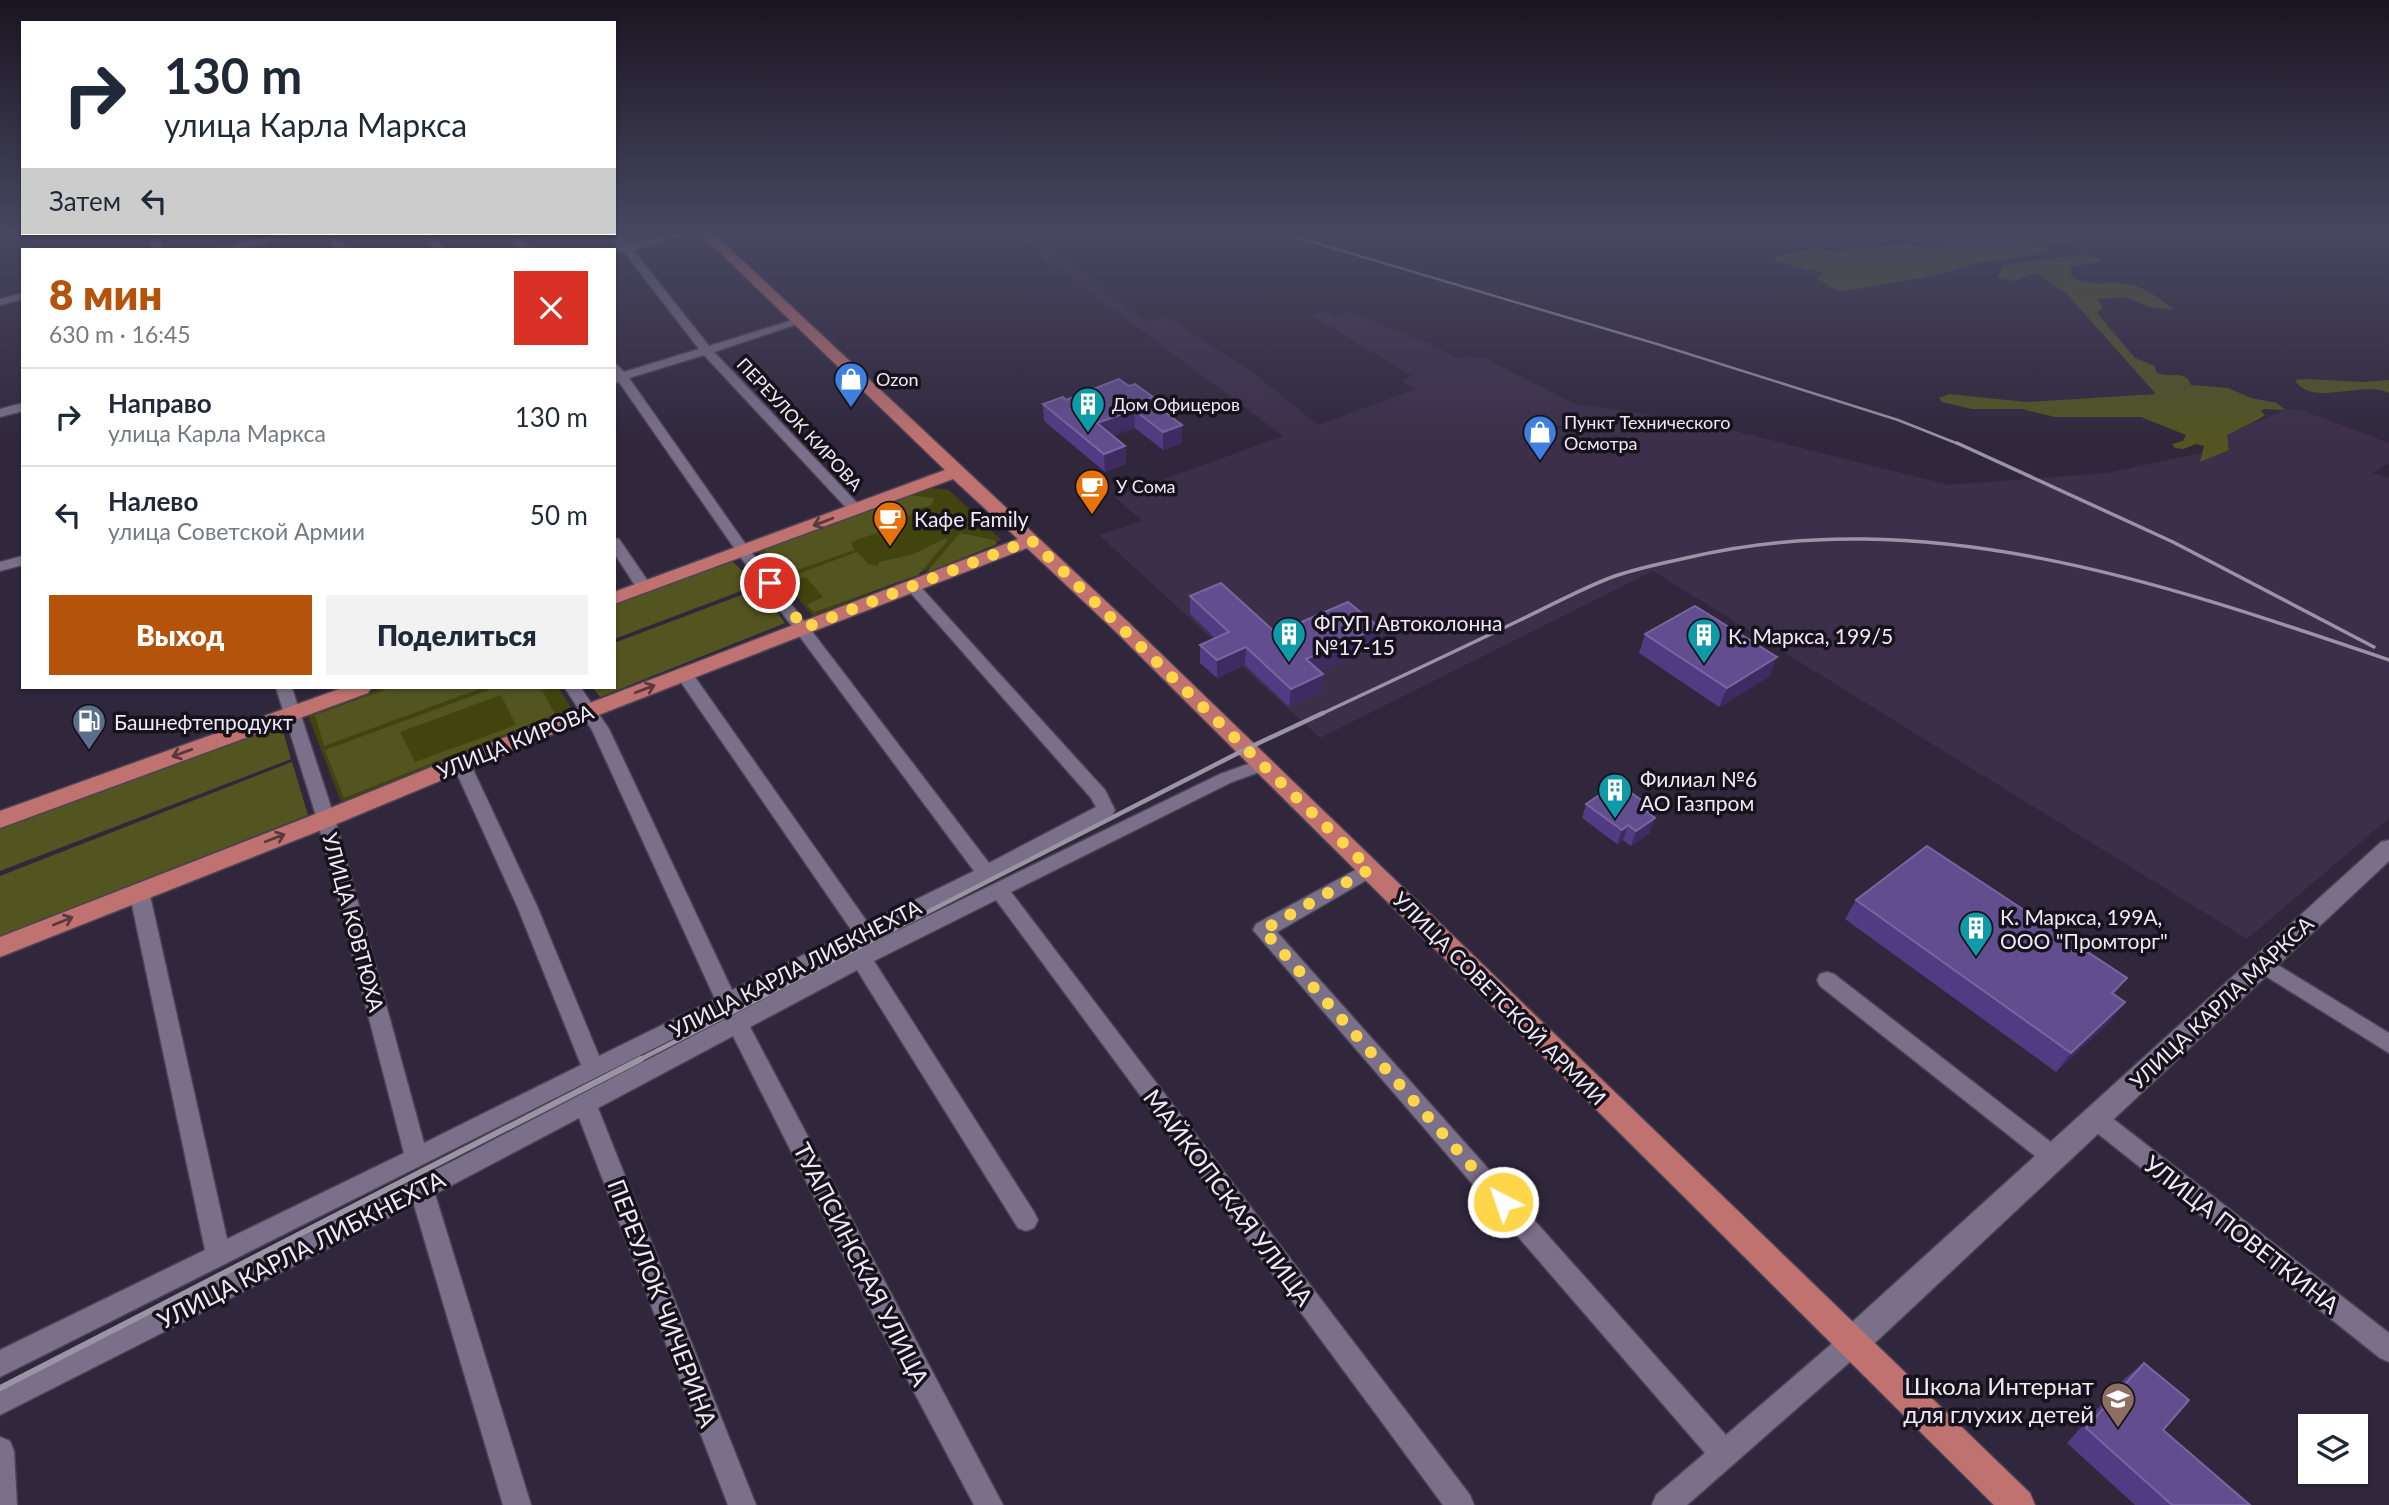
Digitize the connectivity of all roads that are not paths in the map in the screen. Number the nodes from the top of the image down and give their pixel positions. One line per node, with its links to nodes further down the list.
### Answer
1 (666, 303): 4 (street, ПЕРЕУЛОК КИРОВА)
2 (781, 303): 3 (main road, УЛИЦА СОВЕТСКОЙ АРМИИ)
3 (800, 321): 4 (street); 8 (main road, УЛИЦА СОВЕТСКОЙ АРМИИ)
4 (707, 351): 5 (street); 9 (street, ПЕРЕУЛОК КИРОВА)
5 (617, 374): 12 (street, МАЙКОПСКАЯ УЛИЦА)
6 (21, 408): 7 (street)
7 (0, 413)
8 (956, 472): 9 (main road); 10 (main road, УЛИЦА СОВЕТСКОЙ АРМИИ)
9 (856, 510): 12 (main road, one-way to 12)
10 (1031, 540): 16 (main road, УЛИЦА КИРОВА); 26 (main road, УЛИЦА СОВЕТСКОЙ АРМИИ)
11 (616, 545): 15 (street)
12 (744, 552): 15 (main road); 18 (street, МАЙКОПСКАЯ УЛИЦА)
13 (21, 561): 14 (street)
14 (0, 567)
15 (644, 587): 17 (main road)
16 (913, 587): 18 (main road, УЛИЦА КИРОВА); 31 (street, УЛИЦА КАРЛА ЛИБКНЕХТА)
17 (616, 597)
18 (804, 628): 19 (main road, УЛИЦА КИРОВА); 31 (street, МАЙКОПСКАЯ УЛИЦА)
19 (684, 674): 23 (main road, УЛИЦА КИРОВА, one-way to 19); 33 (street)
20 (284, 689): 24 (street, УЛИЦА КОВТЮХА)
21 (358, 689): 24 (main road)
22 (574, 689): 23 (street, ТУАПСИНСКАЯ УЛИЦА)
23 (589, 711): 25 (main road, УЛИЦА КИРОВА); 38 (street, ТУАПСИНСКАЯ УЛИЦА)
24 (291, 713): 27 (street, УЛИЦА КОВТЮХА); 28 (main road, one-way to 28)
25 (461, 763): 27 (main road, УЛИЦА КИРОВА); 40 (street)
26 (1262, 765): 30 (main road, УЛИЦА СОВЕТСКОЙ АРМИИ); 31 (street, УЛИЦА КАРЛА ЛИБКНЕХТА)
27 (326, 819): 32 (main road, УЛИЦА КИРОВА, one-way to 27); 44 (street, УЛИЦА КОВТЮХА)
28 (0, 820)
29 (2389, 848): 36 (street, УЛИЦА КАРЛА МАРКСА)
30 (1370, 869): 48 (main road, УЛИЦА СОВЕТСКОЙ АРМИИ); 53 (street)
31 (992, 881): 33 (street, УЛИЦА КАРЛА ЛИБКНЕХТА); 35 (street, УЛИЦА КАРЛА ЛИБКНЕХТА); 59 (street, МАЙКОПСКАЯ УЛИЦА)
32 (139, 891): 34 (main road, УЛИЦА КИРОВА, one-way to 32); 47 (street, УЛИЦА КАРЛА ЛИБКНЕХТА)
33 (864, 933): 38 (street, УЛИЦА КАРЛА ЛИБКНЕХТА)
34 (0, 947)
35 (861, 958): 38 (street, УЛИЦА КАРЛА ЛИБКНЕХТА); 46 (street, УЛИЦА КАРЛА ЛИБКНЕХТА)
36 (2263, 964): 39 (street); 42 (street, УЛИЦА КАРЛА МАРКСА)
37 (1827, 980): 43 (street)
38 (732, 1012): 40 (street, УЛИЦА КАРЛА ЛИБКНЕХТА); 41 (street, УЛИЦА КАРЛА ЛИБКНЕХТА); 58 (street, ТУАПСИНСКАЯ УЛИЦА)
39 (2389, 1044)
40 (593, 1069): 44 (street, УЛИЦА КАРЛА ЛИБКНЕХТА)
41 (584, 1102): 45 (street, УЛИЦА КАРЛА ЛИБКНЕХТА); 57 (street, ПЕРЕУЛОК ЧИЧЕРИНА)
42 (2095, 1118): 43 (street, УЛИЦА КАРЛА МАРКСА); 49 (street, УЛИЦА ПОВЕТКИНА)
43 (2053, 1157): 48 (street, УЛИЦА КАРЛА МАРКСА)
44 (417, 1158): 47 (street, УЛИЦА КАРЛА ЛИБКНЕХТА)
45 (421, 1187): 51 (street, УЛИЦА КАРЛА ЛИБКНЕХТА); 56 (street)
46 (1026, 1220)
47 (219, 1256): 50 (street, УЛИЦА КАРЛА ЛИБКНЕХТА)
48 (1852, 1344): 53 (street, УЛИЦА КАРЛА МАРКСА); 60 (main road, УЛИЦА СОВЕТСКОЙ АРМИИ)
49 (2389, 1349)
50 (0, 1364)
51 (0, 1402)
52 (0, 1451): 55 (street)
53 (1724, 1454): 54 (street, УЛИЦА КАРЛА МАРКСА)
54 (1678, 1501)
55 (3, 1505)
56 (517, 1505)
57 (742, 1505)
58 (989, 1505)
59 (1460, 1505)
60 (2018, 1505)

